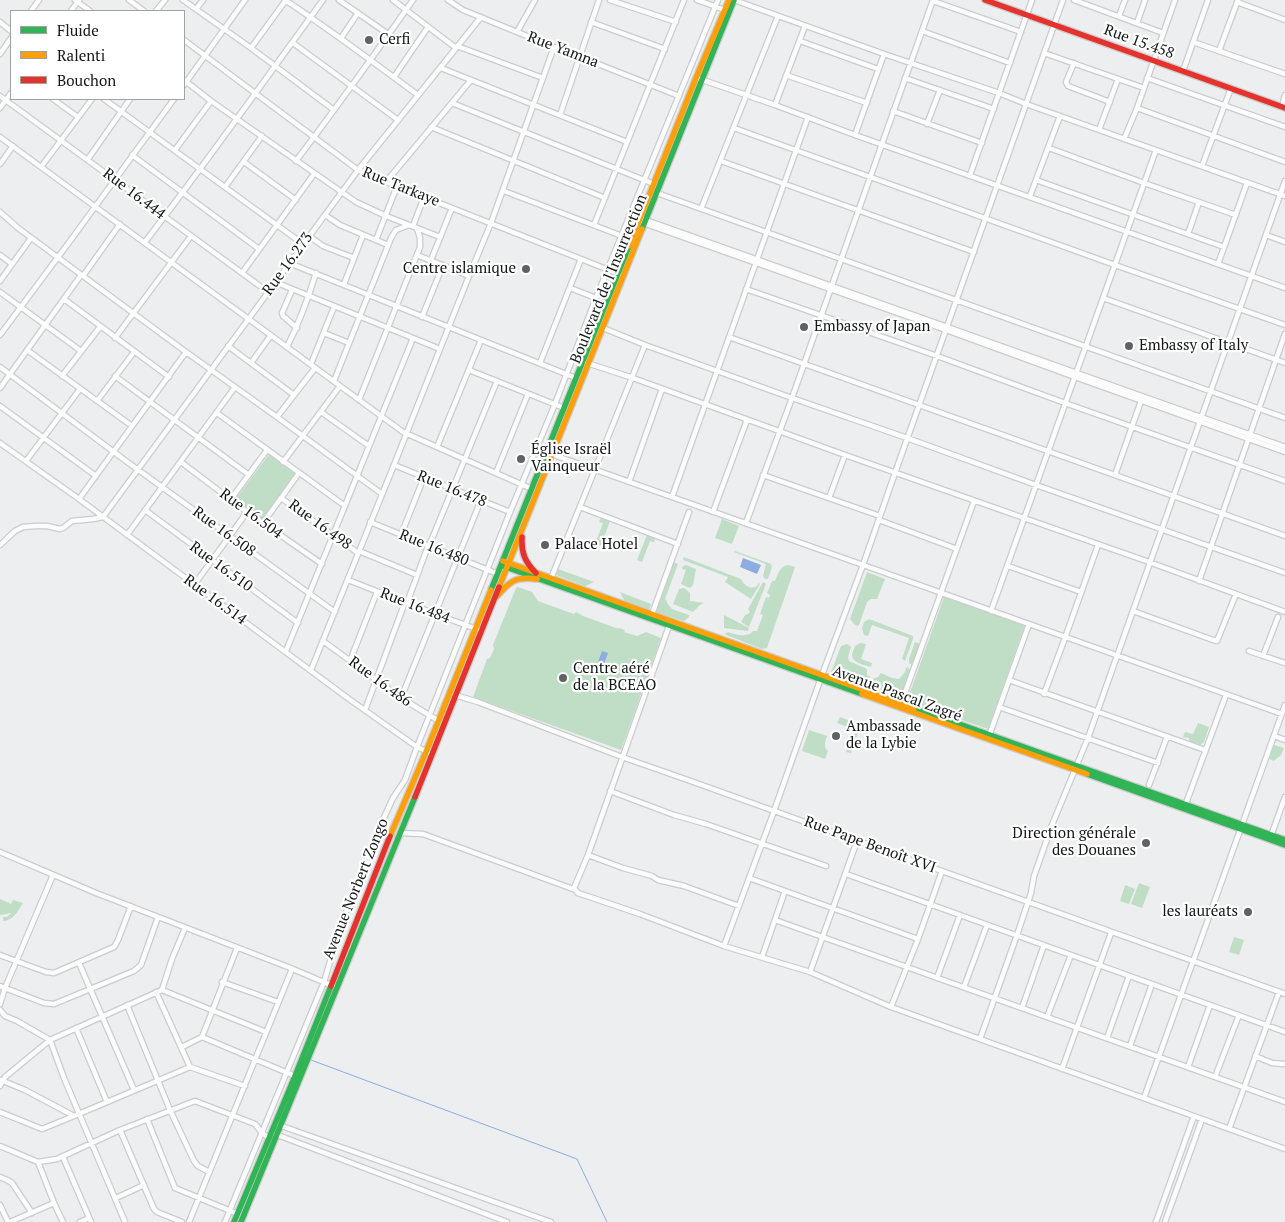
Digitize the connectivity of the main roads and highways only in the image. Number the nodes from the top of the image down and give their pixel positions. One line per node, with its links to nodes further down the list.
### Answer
1 (729, 0): 4 (main road, Boulevard de l'Insurrection)
2 (734, 0): 4 (main road, Boulevard de l'Insurrection)
3 (985, 0): 5 (main road, Rue 15.458)
4 (699, 79): 6 (main road, Boulevard de l'Insurrection); 6 (main road, Boulevard de l'Insurrection)
5 (1283, 107)
6 (643, 221): 7 (main road, Boulevard de l'Insurrection); 7 (main road, Boulevard de l'Insurrection)
7 (586, 362): 8 (main road, Boulevard de l'Insurrection); 8 (main road, Boulevard de l'Insurrection)
8 (549, 454): 9 (main road, Boulevard de l'Insurrection); 10 (main road, Boulevard de l'Insurrection)
9 (522, 529): 10 (main road, Boulevard de l'Insurrection); 11 (main road)
10 (505, 565): 11 (main road, Avenue Pascal Zagré); 12 (main road, Avenue Norbert Zongo); 14 (main road, Avenue Norbert Zongo)
11 (536, 576): 12 (main road); 13 (main road, Avenue Pascal Zagré)
12 (494, 598): 14 (main road, Avenue Norbert Zongo)
13 (651, 617): 15 (main road, Avenue Pascal Zagré); 15 (main road, Avenue Pascal Zagré)
14 (479, 630): 16 (main road, Avenue Norbert Zongo); 16 (main road, Avenue Norbert Zongo)
15 (821, 677): 17 (main road, Avenue Pascal Zagré)
16 (429, 753): 20 (main road, Avenue Norbert Zongo); 20 (main road, Avenue Norbert Zongo)
17 (1271, 838): 18 (main road, Avenue Pascal Zagré); 19 (main road, Avenue Pascal Zagré)
18 (1285, 840)
19 (1285, 845)
20 (334, 986): 21 (main road, Avenue Norbert Zongo); 21 (main road, Avenue Norbert Zongo)
21 (278, 1124): 22 (main road, Avenue Norbert Zongo)
22 (272, 1135): 23 (main road, Avenue Norbert Zongo); 24 (main road, Avenue Norbert Zongo)
23 (234, 1222)
24 (241, 1222)

